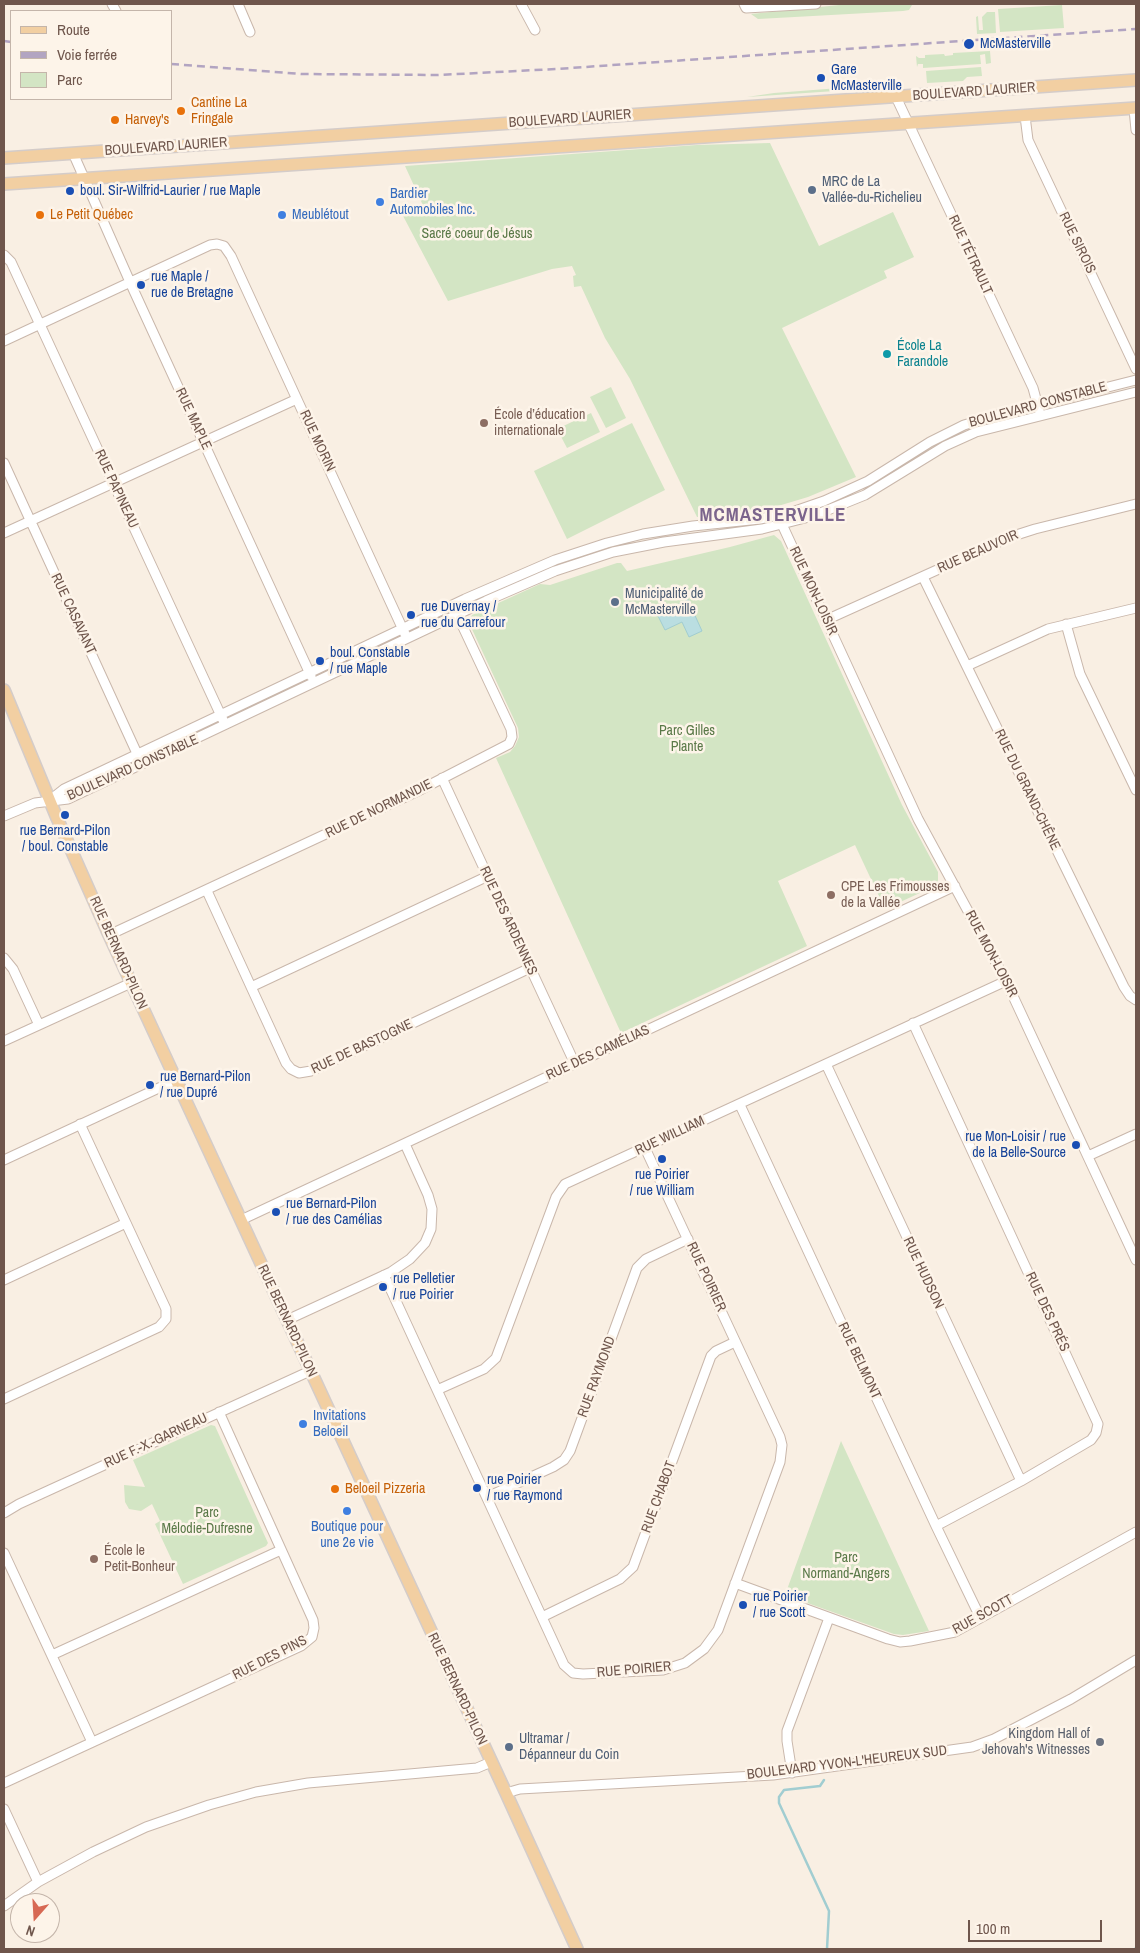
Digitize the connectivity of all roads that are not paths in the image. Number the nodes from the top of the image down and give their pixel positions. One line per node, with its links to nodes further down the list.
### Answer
1 (238, 4): 6 (street)
2 (521, 4): 5 (street)
3 (816, 4): 4 (street)
4 (745, 6)
5 (535, 30)
6 (250, 32)
7 (1136, 80): 8 (main road, BOULEVARD LAURIER)
8 (896, 97): 11 (street, RUE TÉTRAULT); 13 (main road, BOULEVARD LAURIER)
9 (1135, 109): 10 (main road, BOULEVARD LAURIER); 12 (street)
10 (1024, 116): 11 (main road, BOULEVARD LAURIER); 21 (street, RUE SIROIS)
11 (908, 124): 15 (main road, BOULEVARD LAURIER); 25 (street, RUE TÉTRAULT)
12 (1136, 130)
13 (73, 153): 14 (main road, BOULEVARD LAURIER); 15 (street, RUE MAPLE)
14 (4, 158)
15 (83, 179): 16 (main road, BOULEVARD LAURIER); 18 (street, RUE MAPLE)
16 (4, 184)
17 (4, 255): 19 (street, RUE PAPINEAU)
18 (130, 282): 19 (street); 24 (street, RUE MORIN); 27 (street, RUE MAPLE)
19 (39, 324): 20 (street); 29 (street, RUE PAPINEAU)
20 (4, 341)
21 (1136, 369)
22 (1136, 380): 25 (street, BOULEVARD CONSTABLE)
23 (1136, 392): 26 (street, BOULEVARD CONSTABLE)
24 (297, 399): 27 (street); 45 (street, RUE MORIN)
25 (1038, 404): 26 (street, RUE TÉTRAULT); 31 (street, BOULEVARD CONSTABLE)
26 (1040, 415): 33 (street, BOULEVARD CONSTABLE)
27 (203, 442): 29 (street); 48 (street, RUE MAPLE)
28 (4, 463): 32 (street, RUE CASAVANT)
29 (113, 483): 32 (street); 52 (street, RUE PAPINEAU)
30 (1136, 504): 39 (street, RUE BEAUVOIR)
31 (778, 515): 33 (street, RUE MON-LOISIR); 34 (street, BOULEVARD CONSTABLE)
32 (30, 521): 35 (street); 54 (street, RUE CASAVANT)
33 (782, 525): 36 (street, BOULEVARD CONSTABLE); 43 (street, RUE MON-LOISIR)
34 (693, 526): 36 (street); 37 (street, BOULEVARD CONSTABLE)
35 (4, 533)
36 (694, 537): 38 (street, BOULEVARD CONSTABLE)
37 (539, 566): 38 (street); 40 (street, BOULEVARD CONSTABLE)
38 (543, 576): 42 (street, BOULEVARD CONSTABLE)
39 (923, 577): 43 (street, RUE BEAUVOIR); 47 (street, RUE DU GRAND-CHÊNE)
40 (453, 605): 42 (street, RUE DE NORMANDIE); 45 (street, BOULEVARD CONSTABLE)
41 (1136, 608): 44 (street)
42 (458, 615): 46 (street, BOULEVARD CONSTABLE); 56 (street, RUE DE NORMANDIE)
43 (826, 620): 61 (street, RUE MON-LOISIR)
44 (1066, 624): 47 (street); 57 (street)
45 (403, 629): 46 (street, RUE MORIN); 48 (street, BOULEVARD CONSTABLE)
46 (408, 640): 49 (street, BOULEVARD CONSTABLE)
47 (967, 666): 69 (street, RUE DU GRAND-CHÊNE)
48 (309, 673): 49 (street, RUE MAPLE); 52 (street, BOULEVARD CONSTABLE)
49 (314, 684): 53 (street, BOULEVARD CONSTABLE)
50 (4, 690): 51 (main road, RUE BERNARD-PILON)
51 (8, 711): 58 (main road, RUE BERNARD-PILON)
52 (221, 715): 53 (street, RUE PAPINEAU); 54 (street, BOULEVARD CONSTABLE)
53 (226, 725): 55 (street, BOULEVARD CONSTABLE)
54 (138, 754): 55 (street, RUE CASAVANT); 58 (street, BOULEVARD CONSTABLE)
55 (143, 764): 58 (street, BOULEVARD CONSTABLE)
56 (442, 778): 60 (street, RUE DES ARDENNES); 62 (street, RUE DE NORMANDIE)
57 (1136, 790)
58 (50, 801): 59 (street); 63 (main road, RUE BERNARD-PILON)
59 (4, 816)
60 (488, 876): 65 (street, RUE DES ARDENNES); 68 (street)
61 (955, 886): 66 (street, RUE MON-LOISIR); 73 (street, RUE DES CAMÉLIAS)
62 (206, 891): 63 (street, RUE DE NORMANDIE); 68 (street, RUE DE BASTOGNE)
63 (109, 935): 67 (main road, RUE BERNARD-PILON)
64 (4, 958): 71 (street)
65 (530, 968): 68 (street, RUE DE BASTOGNE); 73 (street, RUE DES ARDENNES)
66 (1006, 981): 70 (street, RUE WILLIAM); 81 (street, RUE MON-LOISIR)
67 (131, 983): 71 (street); 75 (main road, RUE BERNARD-PILON)
68 (251, 987)
69 (1136, 1000)
70 (913, 1023): 74 (street, RUE WILLIAM); 95 (street, RUE DES PRÉS)
71 (39, 1025): 72 (street)
72 (4, 1041)
73 (575, 1064): 79 (street, RUE DES CAMÉLIAS)
74 (826, 1064): 76 (street, RUE WILLIAM); 95 (street, RUE HUDSON)
75 (176, 1080): 77 (street); 83 (main road, RUE BERNARD-PILON)
76 (740, 1104): 80 (street, RUE WILLIAM); 98 (street, RUE BELMONT)
77 (80, 1124): 82 (street); 84 (street)
78 (1136, 1134): 81 (street)
79 (405, 1144): 83 (street, RUE DES CAMÉLIAS); 87 (street)
80 (645, 1148): 85 (street, RUE POIRIER); 92 (street, RUE WILLIAM)
81 (1088, 1156): 86 (street, RUE MON-LOISIR)
82 (4, 1160)
83 (241, 1220): 89 (main road, RUE BERNARD-PILON)
84 (126, 1223): 88 (street); 93 (street)
85 (688, 1239): 90 (street, RUE POIRIER); 96 (street, RUE RAYMOND)
86 (1136, 1260)
87 (384, 1275): 89 (street); 92 (street, RUE POIRIER)
88 (4, 1280)
89 (287, 1320): 91 (main road, RUE BERNARD-PILON)
90 (735, 1342): 102 (street, RUE POIRIER); 103 (street, RUE CHABOT)
91 (310, 1371): 94 (street, RUE F.-X.-GARNEAU); 109 (main road, RUE BERNARD-PILON)
92 (437, 1390): 96 (street, RUE POIRIER)
93 (4, 1399)
94 (219, 1412): 97 (street, RUE F.-X.-GARNEAU); 100 (street, RUE DES PINS)
95 (1021, 1481): 98 (street, RUE DES PRÉS)
96 (487, 1498): 103 (street, RUE POIRIER)
97 (4, 1513)
98 (936, 1526): 104 (street, RUE BELMONT)
99 (1136, 1532): 104 (street, RUE SCOTT)
100 (281, 1550): 106 (street); 108 (street, RUE DES PINS)
101 (4, 1553): 106 (street)
102 (735, 1583): 103 (street, RUE POIRIER); 105 (street, RUE SCOTT)
103 (542, 1617)
104 (980, 1617): 105 (street, RUE SCOTT)
105 (829, 1618): 110 (street)
106 (52, 1655): 108 (street)
107 (1136, 1660): 110 (street, BOULEVARD YVON-L'HEUREUX SUD)
108 (92, 1742): 111 (street, RUE DES PINS)
109 (492, 1762): 112 (main road, RUE BERNARD-PILON); 114 (street)
110 (792, 1773): 112 (street, BOULEVARD YVON-L'HEUREUX SUD)
111 (4, 1783)
112 (506, 1793): 116 (main road, RUE BERNARD-PILON)
113 (4, 1809): 114 (street)
114 (38, 1882): 115 (street)
115 (4, 1906)
116 (577, 1949)

